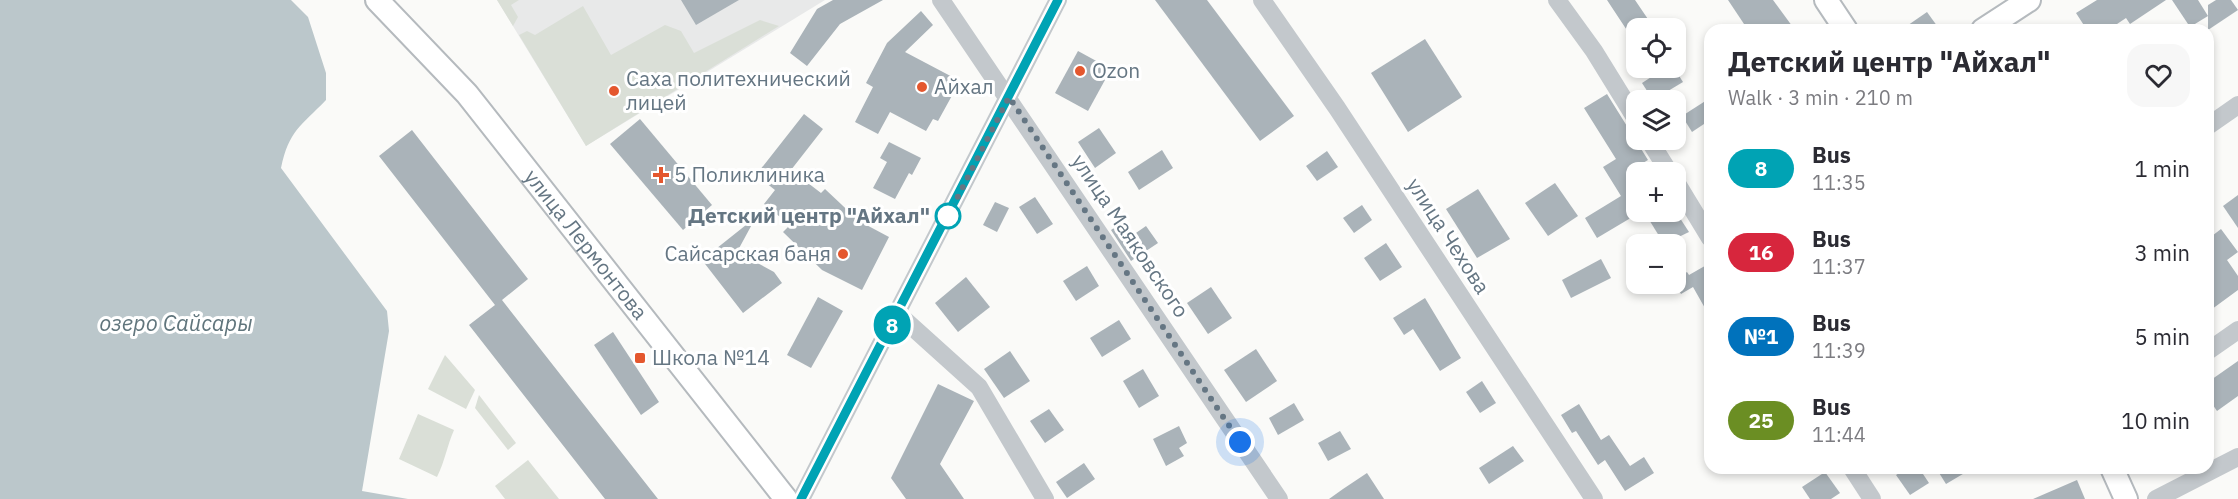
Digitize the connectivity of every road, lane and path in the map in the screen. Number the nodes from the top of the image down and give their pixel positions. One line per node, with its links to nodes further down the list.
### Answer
1 (377, 0): 24 (main road, улица Лермонтова)
2 (941, 0): 10 (street, улица Маяковского)
3 (1058, 0): 10 (street)
4 (1262, 0): 28 (street, улица Чехова)
5 (1557, 0): 11 (street)
6 (1826, 0): 8 (main road)
7 (2029, 0): 9 (main road)
8 (1842, 24)
9 (1992, 24)
10 (1009, 97): 16 (street); 27 (street, улица Маяковского)
11 (1626, 103)
12 (2238, 105): 13 (street)
13 (2214, 122)
14 (1686, 198): 15 (street)
15 (1704, 228)
16 (898, 314): 25 (street); 26 (street)
17 (2238, 330): 18 (street)
18 (2214, 347)
19 (2238, 457): 20 (street)
20 (2214, 469)
21 (1856, 474): 29 (street)
22 (2115, 474): 30 (main road)
23 (2205, 474): 31 (street)
24 (786, 499)
25 (801, 499)
26 (1045, 499)
27 (1279, 499)
28 (1594, 499)
29 (1872, 499)
30 (2126, 499)
31 (2156, 499)

